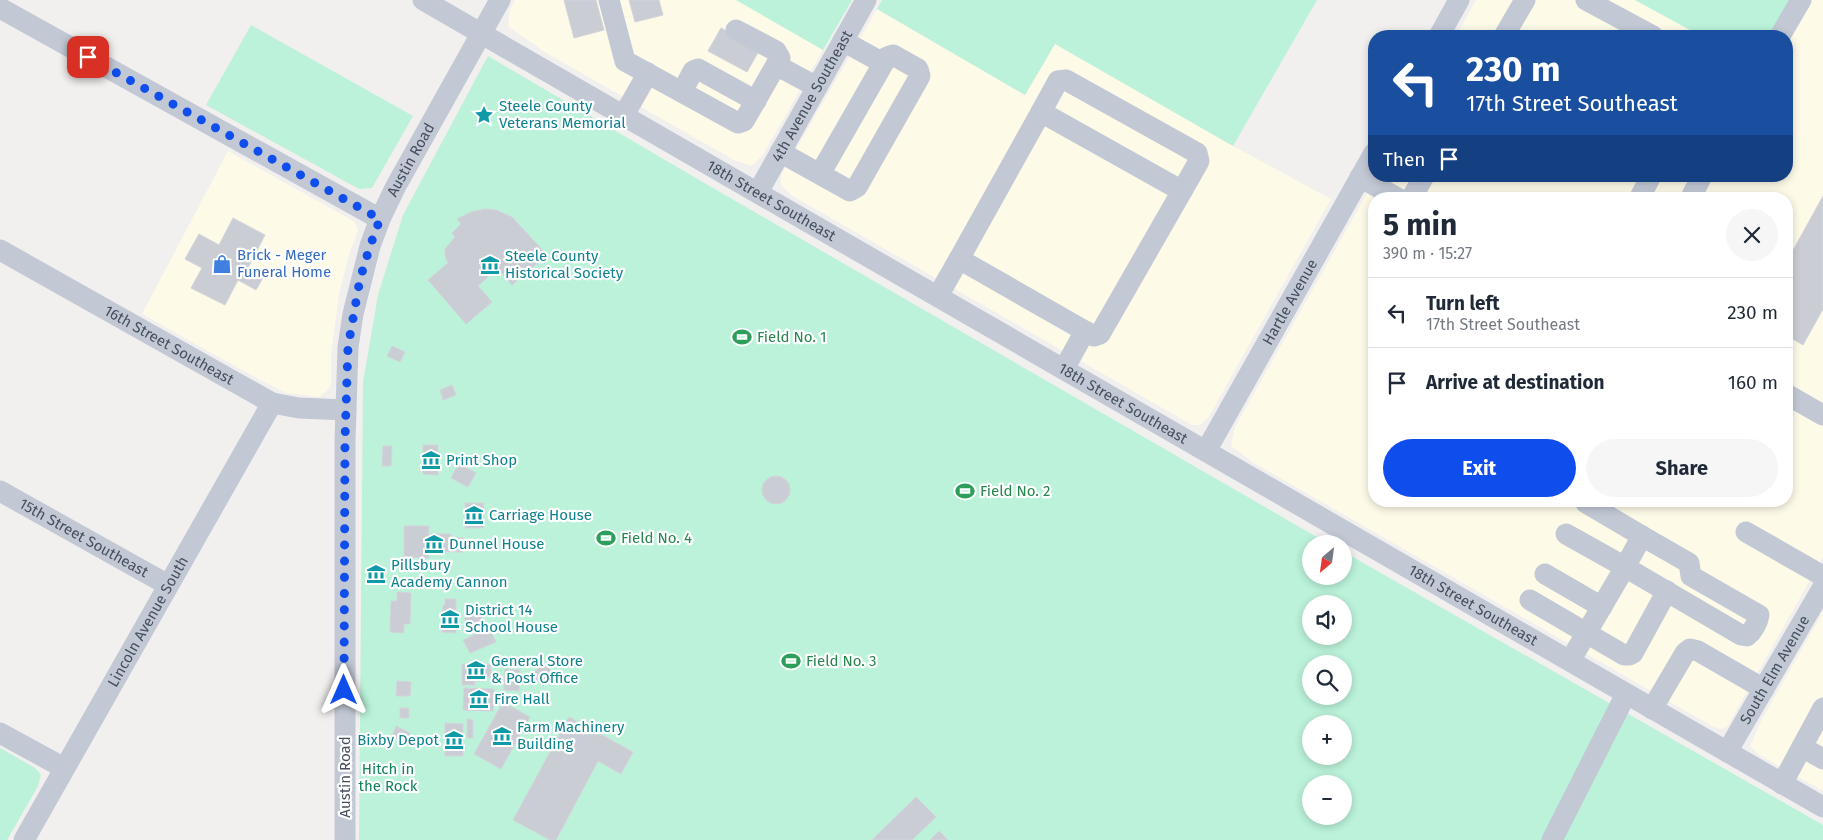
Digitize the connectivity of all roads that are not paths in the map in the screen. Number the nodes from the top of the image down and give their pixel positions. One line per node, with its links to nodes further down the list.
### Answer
1 (423, 0): 15 (street, 18th Street Southeast)
2 (500, 0): 15 (street, Austin Road)
3 (609, 0): 19 (street)
4 (866, 0): 16 (street, 4th Avenue Southeast)
5 (1459, 0): 11 (street)
6 (1525, 0): 12 (street)
7 (1586, 0): 13 (street)
8 (1801, 0): 14 (street)
9 (0, 8): 34 (street)
10 (736, 30): 18 (street)
11 (1442, 30)
12 (1508, 30)
13 (1642, 30)
14 (1784, 30)
15 (482, 33): 24 (street, 18th Street Southeast); 34 (street, Austin Road)
16 (843, 41): 17 (street); 20 (street, 4th Avenue Southeast)
17 (883, 63): 27 (street); 27 (street)
18 (776, 65): 20 (street); 22 (street)
19 (648, 73): 21 (street); 24 (street)
20 (817, 87): 25 (street, 4th Avenue Southeast)
21 (682, 92): 22 (street); 22 (street)
22 (756, 101)
23 (1041, 112): 32 (street); 32 (street); 36 (street)
24 (624, 115): 31 (street, 18th Street Southeast)
25 (780, 152): 27 (street); 31 (street, 4th Avenue Southeast)
26 (1368, 163): 28 (street, Hartle Avenue)
27 (820, 174)
28 (1360, 177): 29 (street); 44 (street, Hartle Avenue)
29 (1368, 182)
30 (1369, 182): 33 (street)
31 (758, 192): 37 (street, 18th Street Southeast)
32 (1182, 192): 38 (street)
33 (1387, 192)
34 (380, 219): 42 (street, Austin Road)
35 (0, 250): 41 (street, 16th Street Southeast)
36 (959, 259): 37 (street); 38 (street)
37 (938, 296): 39 (street, 18th Street Southeast)
38 (1085, 331): 39 (street)
39 (1064, 368): 44 (street, 18th Street Southeast)
40 (1793, 398): 43 (street)
41 (272, 403): 42 (street, 16th Street Southeast); 53 (street, Lincoln Avenue South)
42 (346, 410): 72 (street, Austin Road)
43 (1823, 415)
44 (1206, 451): 59 (street, 18th Street Southeast)
45 (0, 491): 53 (street, 15th Street Southeast)
46 (1593, 507): 49 (street)
47 (1746, 532): 52 (street)
48 (1566, 534): 50 (street)
49 (1642, 536): 50 (street); 54 (street)
50 (1624, 567): 54 (street); 57 (street)
51 (1545, 574): 57 (street)
52 (1823, 576)
53 (168, 585): 68 (street, Lincoln Avenue South)
54 (1667, 591): 58 (street)
55 (1530, 600): 58 (street)
56 (1820, 600): 60 (street, South Elm Avenue)
57 (1602, 607): 58 (street)
58 (1587, 633): 59 (street)
59 (1570, 661): 61 (street, 18th Street Southeast)
60 (1764, 689): 63 (street); 66 (street, South Elm Avenue)
61 (1626, 694): 63 (street, 18th Street Southeast); 73 (street)
62 (1823, 708): 65 (street)
63 (1652, 709): 66 (street, 18th Street Southeast)
64 (0, 733): 68 (street)
65 (1802, 747): 67 (street); 69 (street)
66 (1728, 752): 69 (street, 18th Street Southeast)
67 (1823, 759)
68 (64, 768): 71 (street, Lincoln Avenue South)
69 (1782, 784): 70 (street, 18th Street Southeast)
70 (1823, 807)
71 (24, 840)
72 (345, 840)
73 (1552, 840)

